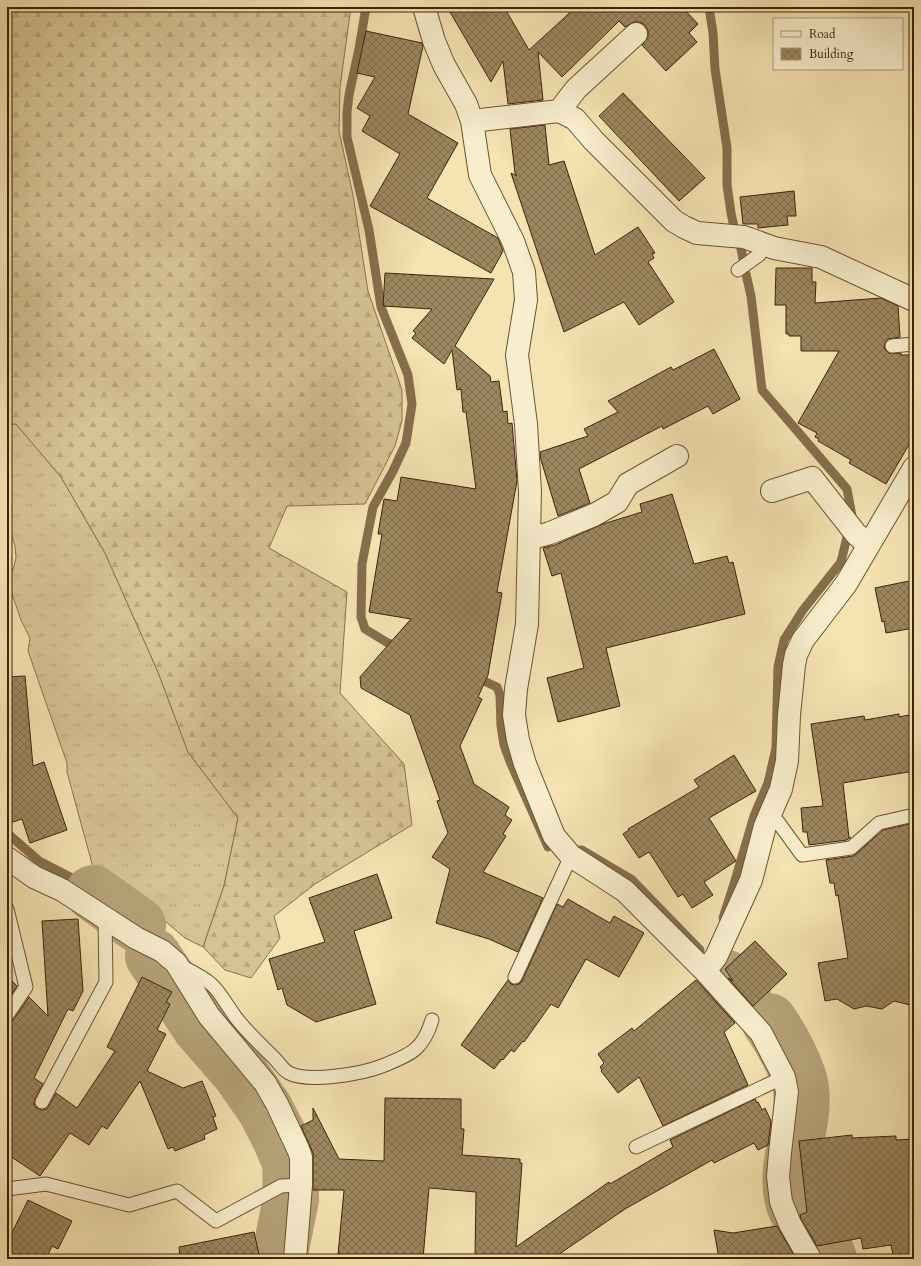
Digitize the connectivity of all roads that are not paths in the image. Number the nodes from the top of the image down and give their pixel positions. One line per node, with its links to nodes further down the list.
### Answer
1 (424, 7): 4 (street)
2 (636, 34): 3 (street)
3 (559, 111): 4 (street); 5 (street)
4 (472, 121): 13 (street)
5 (766, 245): 6 (lane); 7 (street)
6 (738, 270)
7 (914, 300)
8 (914, 344): 9 (lane)
9 (892, 346)
10 (677, 456): 13 (street)
11 (914, 468): 14 (street)
12 (772, 491): 14 (street)
13 (529, 539): 17 (street)
14 (863, 540): 16 (street)
15 (914, 815): 16 (lane)
16 (769, 816): 22 (street)
17 (571, 856): 22 (street); 23 (lane)
18 (7, 858): 20 (street)
19 (7, 909): 24 (lane)
20 (105, 918): 21 (street); 27 (lane)
21 (176, 963): 25 (lane); 29 (street)
22 (705, 972): 26 (street)
23 (515, 977)
24 (7, 1015)
25 (432, 1020)
26 (784, 1077): 28 (lane); 32 (street)
27 (42, 1102)
28 (636, 1147)
29 (293, 1185): 30 (lane); 31 (street)
30 (7, 1189)
31 (295, 1259)
32 (810, 1259)

